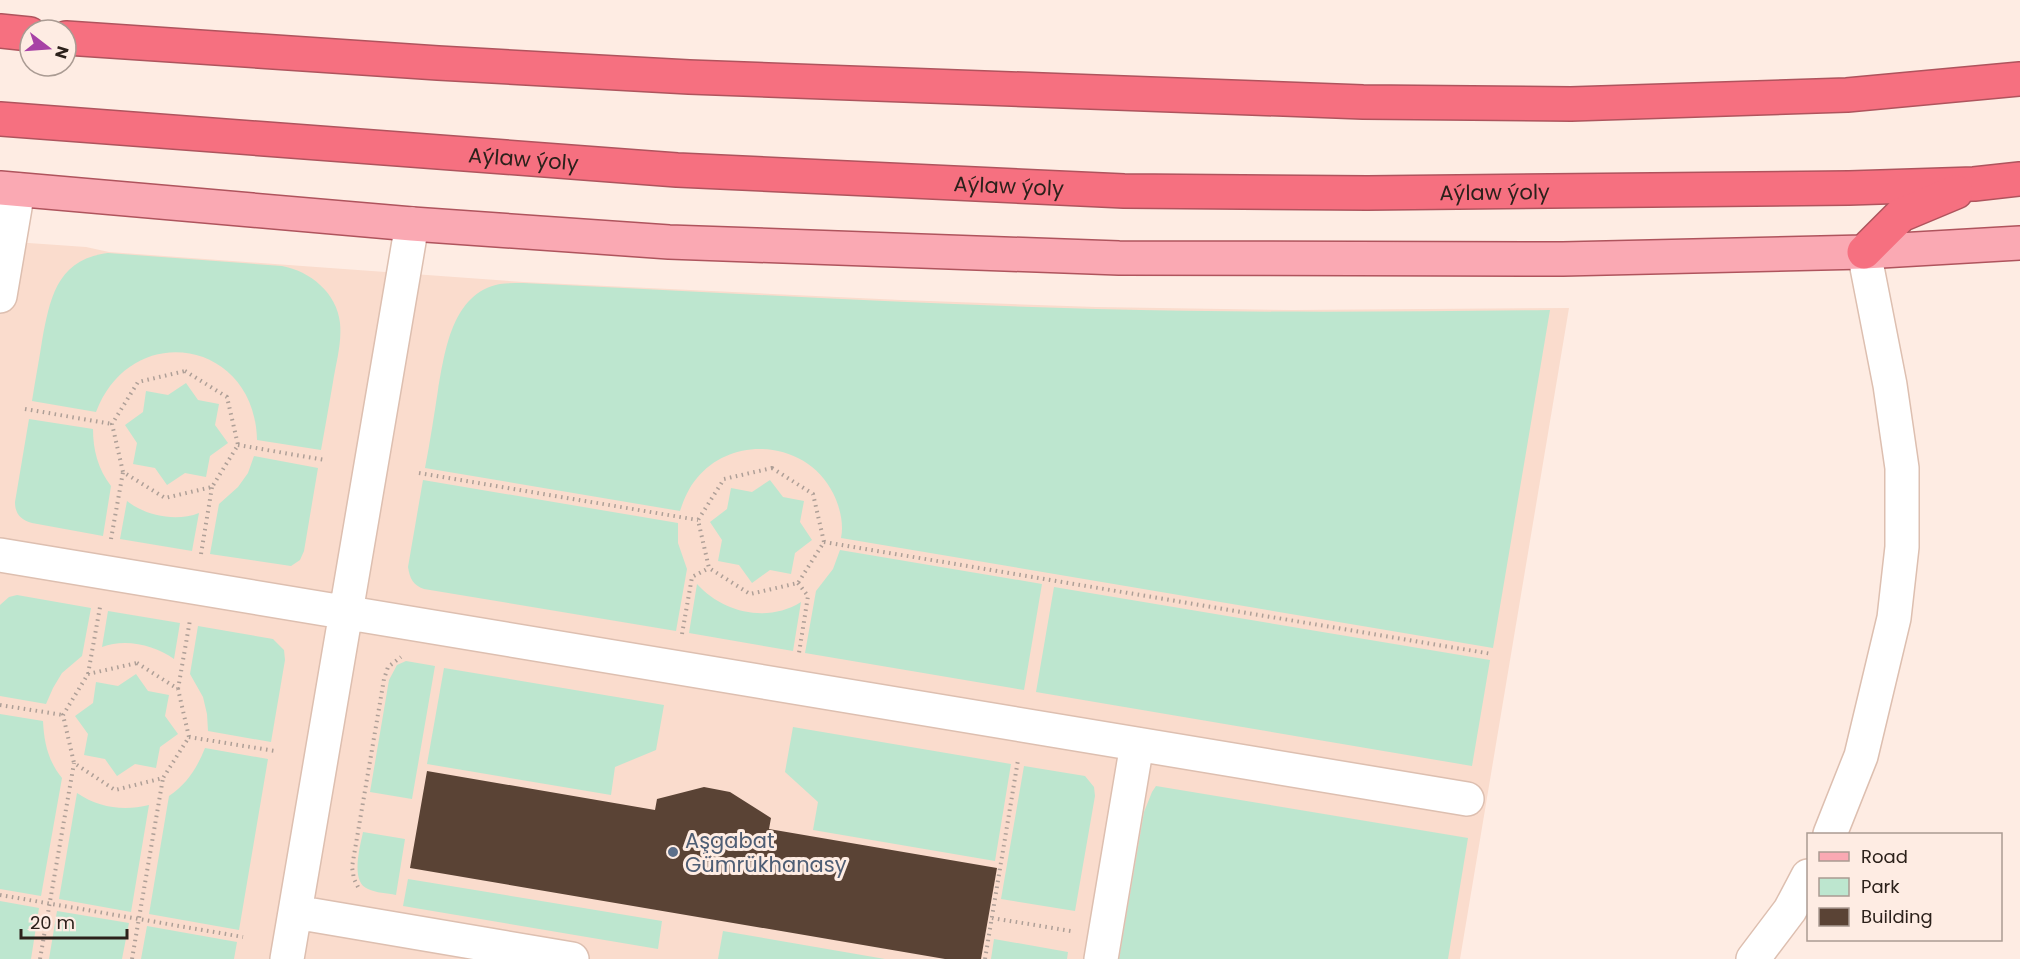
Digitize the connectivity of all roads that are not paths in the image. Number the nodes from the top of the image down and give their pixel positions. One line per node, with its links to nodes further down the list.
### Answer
1 (0, 31): 2 (highway)
2 (18, 33)
3 (78, 39): 4 (highway)
4 (2020, 79)
5 (0, 119): 7 (highway, Aýlaw ýoly)
6 (2020, 179): 7 (highway, Aýlaw ýoly)
7 (1974, 184): 11 (highway)
8 (9, 189): 9 (main road); 12 (lane)
9 (412, 224): 11 (main road); 14 (lane)
10 (2020, 243): 11 (main road)
11 (1864, 252): 17 (lane)
12 (0, 296)
13 (0, 555): 14 (lane)
14 (346, 613): 15 (lane); 19 (lane)
15 (1137, 744): 16 (lane); 23 (lane)
16 (1467, 799)
17 (1830, 833)
18 (1807, 880): 24 (lane)
19 (295, 912): 20 (lane); 21 (lane)
20 (493, 952): 22 (lane)
21 (287, 959)
22 (572, 959)
23 (1101, 959)
24 (1753, 959)

